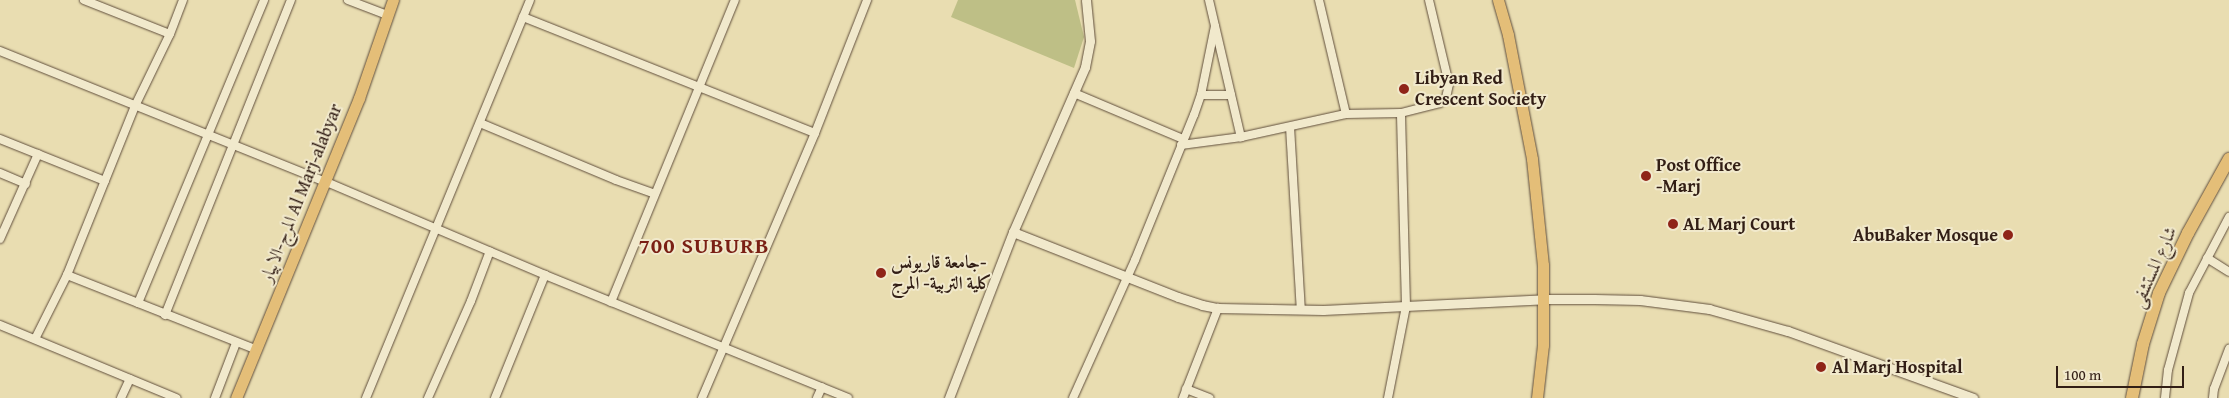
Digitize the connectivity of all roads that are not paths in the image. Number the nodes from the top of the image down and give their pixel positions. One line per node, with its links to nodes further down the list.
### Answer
1 (84, 0): 15 (street)
2 (183, 0): 19 (street)
3 (264, 0): 31 (street)
4 (292, 0): 35 (street)
5 (348, 0): 16 (street)
6 (393, 0): 16 (main road, المرج-الابيار Al Marj-alabyar)
7 (530, 0): 17 (street)
8 (735, 0): 21 (street)
9 (867, 0): 30 (street)
10 (1086, 0): 22 (street)
11 (1209, 0): 18 (street)
12 (1319, 0): 27 (street)
13 (1429, 0): 26 (street)
14 (1498, 0): 53 (main road)
15 (101, 4): 19 (street)
16 (387, 15): 40 (main road, المرج-الابيار Al Marj-alabyar)
17 (523, 17): 21 (street); 28 (street)
18 (1215, 26): 23 (street); 24 (street)
19 (170, 34): 25 (street)
20 (0, 50): 25 (street)
21 (699, 87): 30 (street); 42 (street)
22 (1074, 93): 34 (street); 45 (street)
23 (1201, 95): 24 (street); 34 (street)
24 (1231, 95): 32 (street)
25 (135, 106): 31 (street); 39 (street)
26 (1401, 113): 27 (street); 56 (street)
27 (1346, 114): 29 (street)
28 (480, 123): 42 (street); 44 (street)
29 (1290, 127): 32 (street); 58 (street)
30 (815, 133): 63 (street)
31 (208, 135): 35 (street); 55 (street)
32 (1241, 137): 34 (street)
33 (0, 139): 36 (street)
34 (1182, 142): 52 (street)
35 (233, 146): 40 (street); 59 (street)
36 (38, 154): 39 (street); 41 (street)
37 (2229, 158): 86 (highway, شارع المستشفى)
38 (0, 173): 41 (street)
39 (105, 181): 50 (street)
40 (324, 181): 44 (street); 65 (main road, المرج-الابيار Al Marj-alabyar)
41 (26, 184): 46 (street)
42 (655, 194): 54 (street)
43 (2229, 217): 48 (street)
44 (437, 230): 47 (street); 73 (street)
45 (1013, 232): 52 (street); 79 (street)
46 (0, 239)
47 (490, 252): 51 (street); 74 (street)
48 (2207, 258): 49 (street); 87 (street)
49 (2229, 272)
50 (67, 275): 55 (street); 61 (street)
51 (545, 275): 54 (street); 75 (street)
52 (1125, 277): 57 (street); 80 (street)
53 (1545, 299): 56 (street); 84 (main road); 85 (street)
54 (611, 302): 63 (street)
55 (138, 303): 59 (street)
56 (1406, 306): 58 (street); 83 (street)
57 (1218, 308): 58 (street); 68 (street)
58 (1301, 310)
59 (165, 315): 62 (street)
60 (0, 325): 61 (street)
61 (35, 339): 66 (street)
62 (236, 343): 65 (street); 71 (street)
63 (723, 348): 67 (street); 76 (street)
64 (2229, 349): 88 (street)
65 (255, 350): 72 (main road, المرج-الابيار Al Marj-alabyar)
66 (130, 379): 69 (street); 70 (street)
67 (822, 387): 77 (street); 78 (street)
68 (1186, 389): 81 (street); 82 (street)
69 (121, 398)
70 (176, 398)
71 (215, 398)
72 (236, 398)
73 (366, 398)
74 (428, 398)
75 (495, 398)
76 (702, 398)
77 (817, 398)
78 (848, 398)
79 (949, 398)
80 (1073, 398)
81 (1183, 398)
82 (1209, 398)
83 (1388, 398)
84 (1537, 398)
85 (1973, 398)
86 (2132, 398)
87 (2165, 398)
88 (2214, 398)

